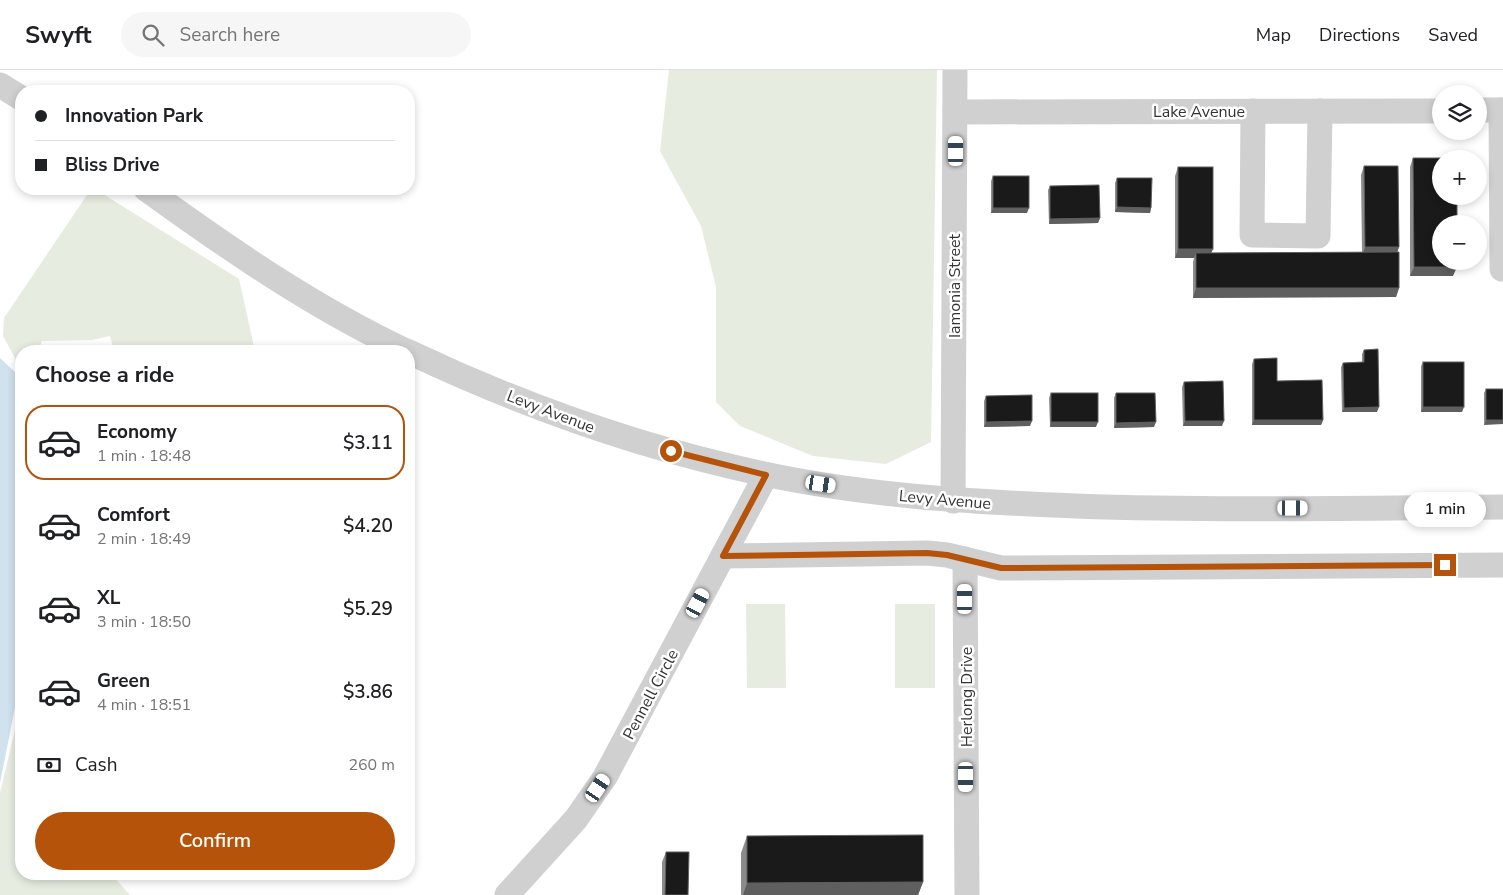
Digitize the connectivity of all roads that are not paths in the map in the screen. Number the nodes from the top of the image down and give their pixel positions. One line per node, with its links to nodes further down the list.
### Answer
1 (955, 70): 8 (street, Iamonia Street)
2 (0, 85): 3 (street)
3 (15, 94)
4 (1494, 110): 10 (street)
5 (1253, 111): 6 (street, Lake Avenue); 6 (street); 8 (street, Lake Avenue)
6 (1320, 111): 7 (street, Lake Avenue)
7 (1432, 111)
8 (956, 112): 14 (street, Iamonia Street)
9 (155, 195): 11 (street, Levy Avenue)
10 (1502, 269)
11 (395, 345)
12 (415, 355): 13 (street, Levy Avenue)
13 (766, 475): 14 (street, Levy Avenue); 16 (street, Pennell Circle)
14 (952, 501): 15 (street, Levy Avenue)
15 (1503, 507)
16 (723, 556): 17 (street); 19 (street, Pennell Circle)
17 (965, 559): 18 (street); 20 (street, Herlong Drive)
18 (1503, 565)
19 (507, 895)
20 (967, 895)

